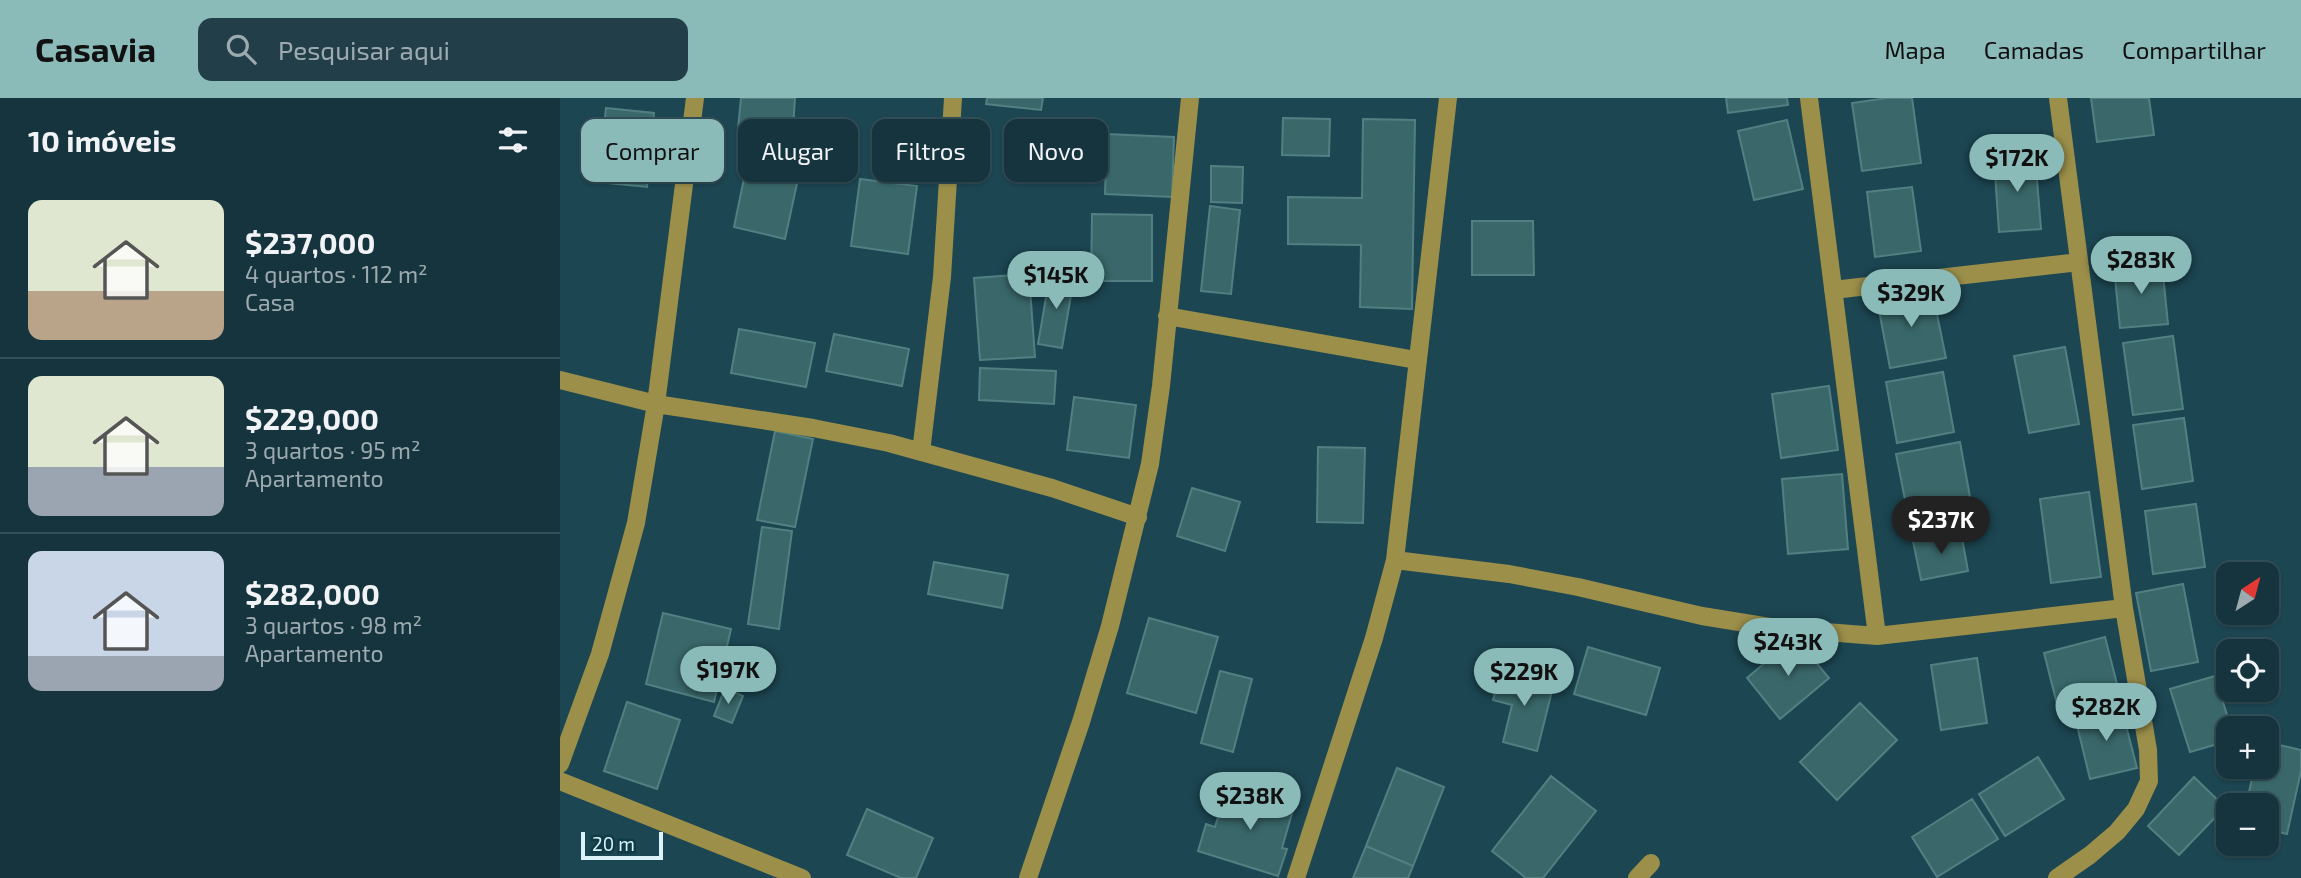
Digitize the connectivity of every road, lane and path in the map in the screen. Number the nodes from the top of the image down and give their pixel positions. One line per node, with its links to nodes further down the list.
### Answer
1 (695, 98): 12 (street)
2 (953, 98): 13 (street)
3 (1190, 98): 9 (street)
4 (1448, 98): 10 (street)
5 (1809, 98): 8 (street)
6 (2058, 98): 7 (street)
7 (2079, 262): 8 (street); 16 (street)
8 (1833, 289): 17 (street)
9 (1167, 316): 10 (street); 14 (street)
10 (1416, 360): 15 (street)
11 (560, 380): 12 (street)
12 (656, 404): 13 (street); 18 (street)
13 (921, 452): 14 (street)
14 (1138, 517): 22 (street)
15 (1395, 560): 17 (street); 23 (street)
16 (2124, 608): 17 (street); 25 (street)
17 (1877, 636)
18 (560, 764)
19 (560, 780): 21 (street)
20 (1651, 863): 24 (street)
21 (802, 878)
22 (1028, 878)
23 (1296, 878)
24 (1637, 878)
25 (2057, 878)

